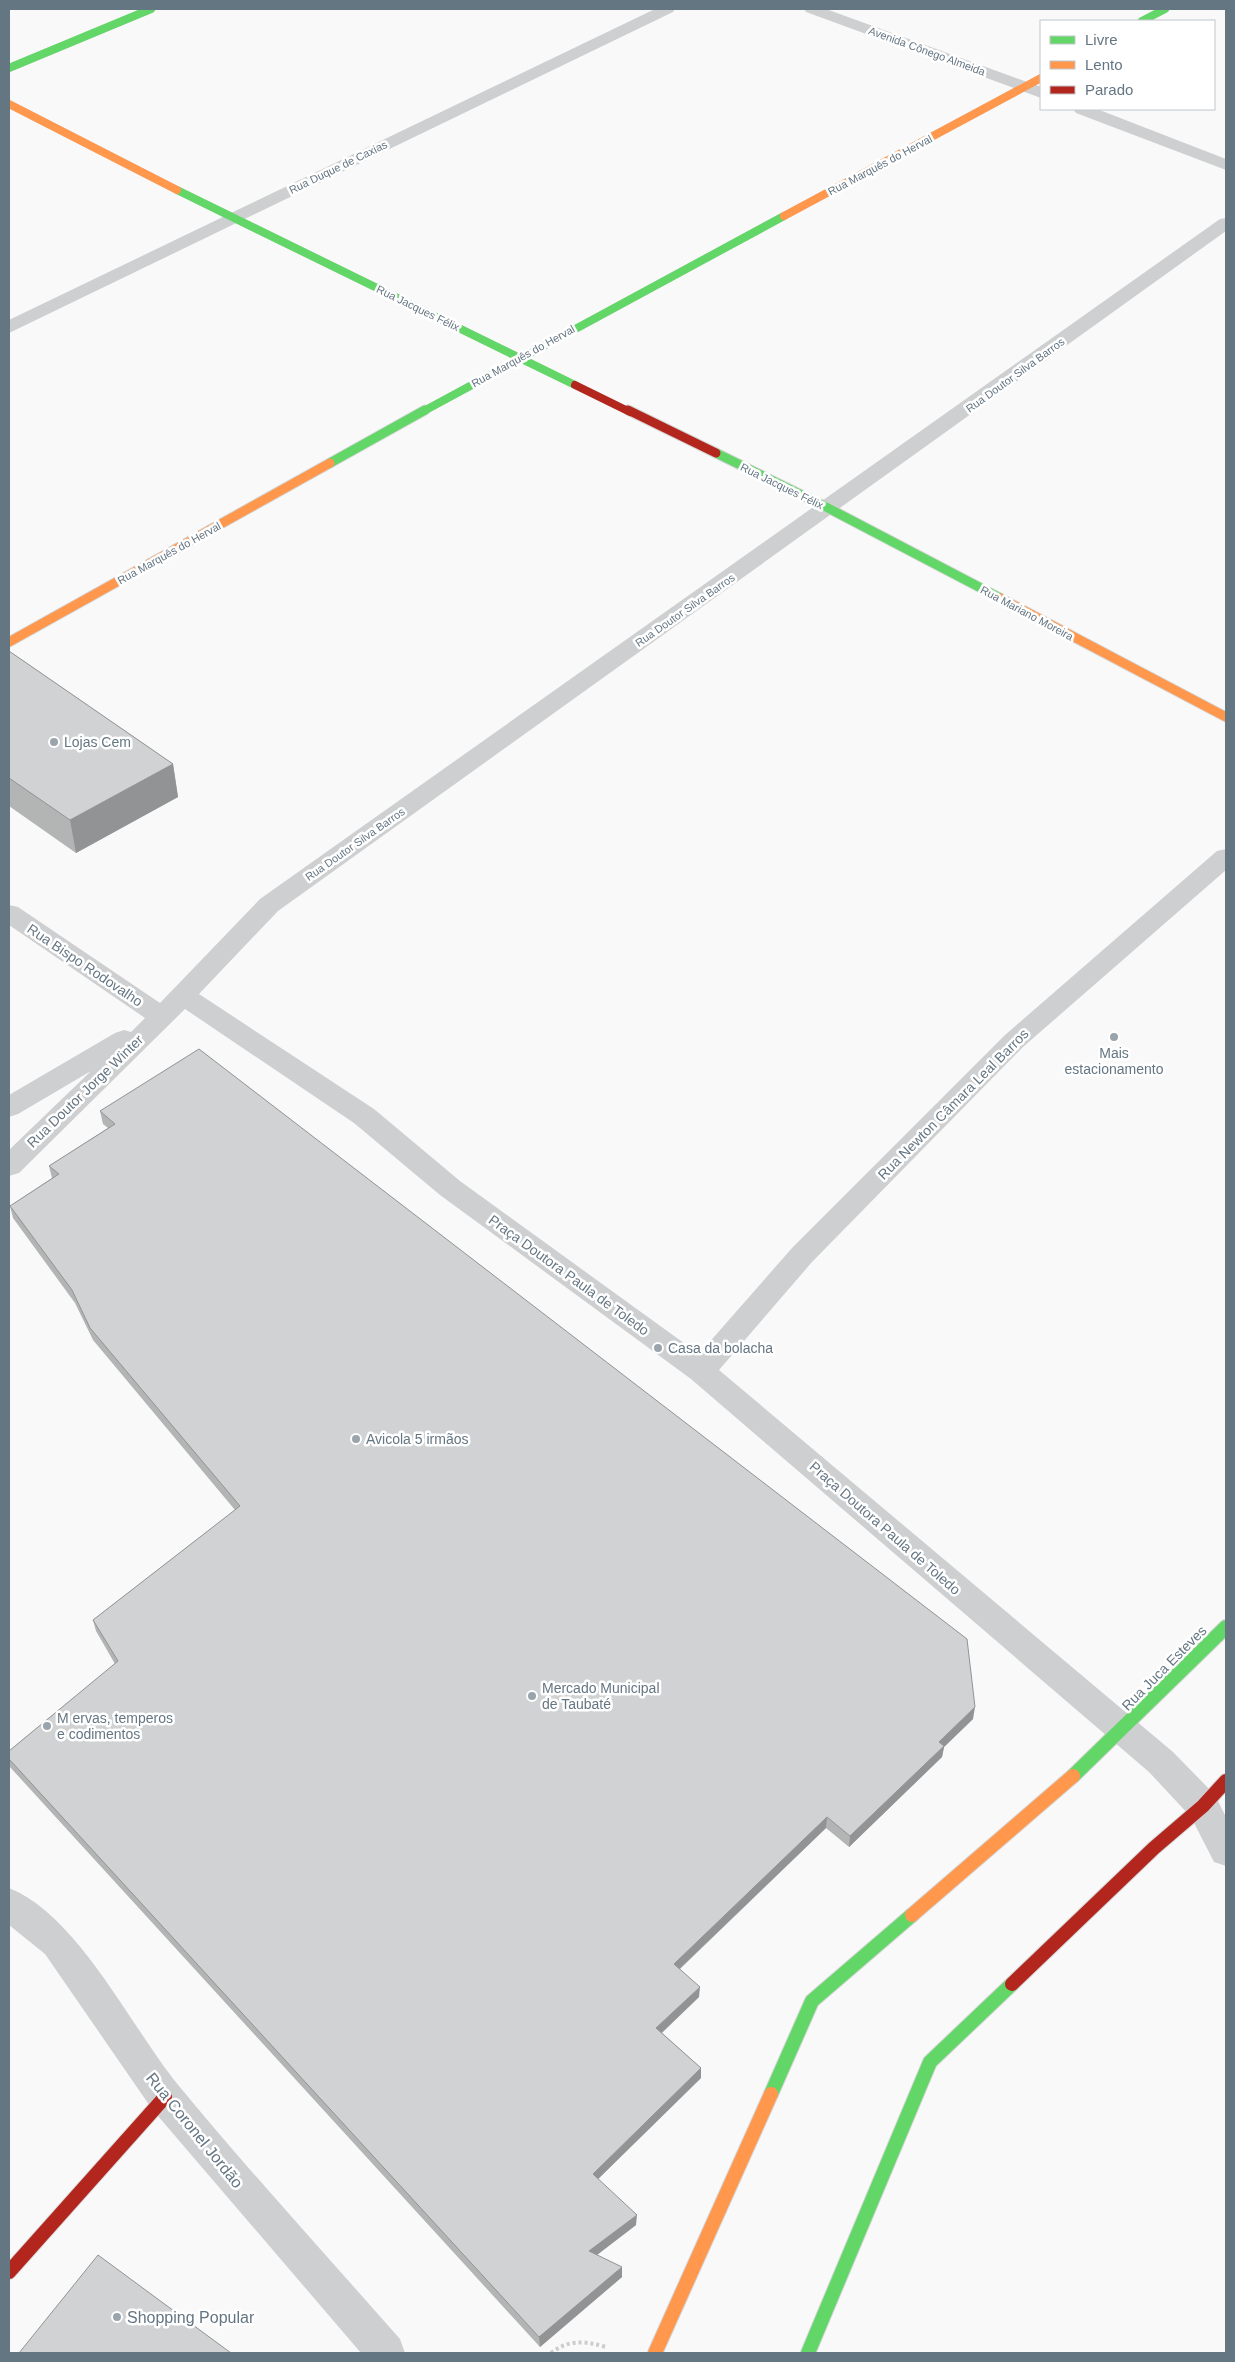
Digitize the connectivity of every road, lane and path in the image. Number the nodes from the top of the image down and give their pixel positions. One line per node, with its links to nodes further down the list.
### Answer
1 (151, 9): 6 (main road)
2 (667, 9): 13 (street, Rua Duque de Caxias)
3 (812, 9): 8 (street, Avenida Cônego Almeida)
4 (1165, 9): 5 (main road)
5 (1144, 20)
6 (9, 68)
7 (1040, 79): 8 (main road, Rua Marquês do Herval)
8 (1026, 87): 9 (street, Avenida Cônego Almeida); 16 (main road, Rua Marquês do Herval)
9 (1040, 93)
10 (9, 104): 13 (main road, Rua Jacques Félix)
11 (1085, 110): 12 (street)
12 (1226, 165)
13 (233, 218): 15 (street, Rua Duque de Caxias); 16 (main road, Rua Jacques Félix)
14 (1226, 223): 17 (street, Rua Doutor Silva Barros)
15 (9, 328)
16 (519, 358): 17 (main road, Rua Jacques Félix); 18 (main road, Rua Marquês do Herval)
17 (828, 508): 19 (main road, Rua Mariano Moreira); 22 (street, Rua Doutor Silva Barros)
18 (9, 642)
19 (1226, 717)
20 (1226, 857): 26 (street, Rua Newton Câmara Leal Barros)
21 (9, 913): 23 (street, Rua Bispo Rodovalho)
22 (183, 995): 23 (street, Rua Doutor Silva Barros); 26 (street, Praça Doutora Paula de Toledo)
23 (162, 1017): 24 (street); 25 (street, Rua Doutor Jorge Winter)
24 (9, 1107)
25 (9, 1166)
26 (701, 1371): 28 (street, Praça Doutora Paula de Toledo)
27 (1226, 1627): 28 (main road, Rua Juca Esteves)
28 (1122, 1731): 30 (street, Praça Doutora Paula de Toledo); 38 (main road, Rua Juca Esteves)
29 (1226, 1781): 30 (main road)
30 (1202, 1806): 31 (street, Praça Doutora Paula de Toledo); 39 (main road)
31 (1226, 1851)
32 (9, 1904): 33 (street, Rua Coronel Jordão)
33 (165, 2098): 34 (main road); 36 (street, Rua Coronel Jordão)
34 (9, 2272)
35 (611, 2348): 37 (path)
36 (386, 2353)
37 (551, 2353)
38 (655, 2353)
39 (808, 2353)

